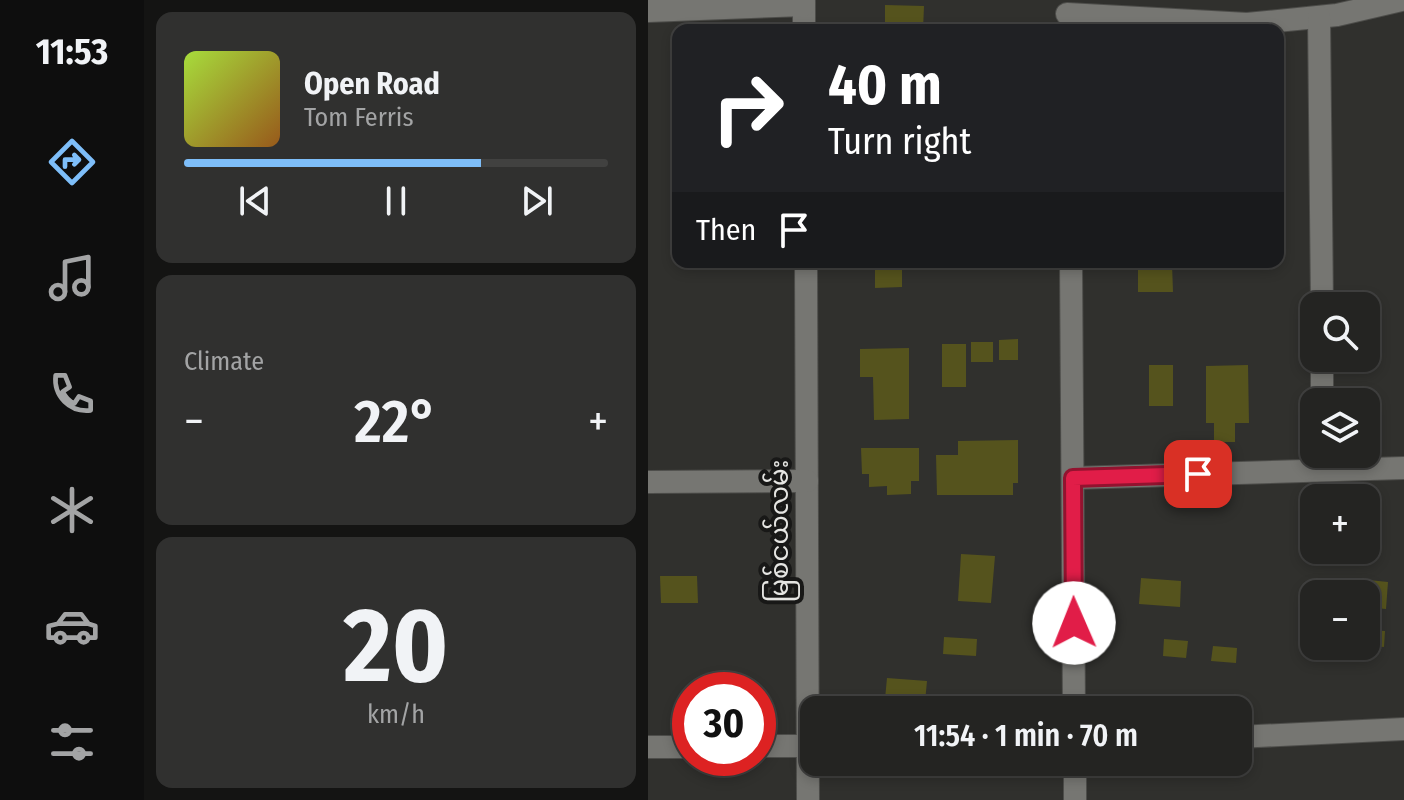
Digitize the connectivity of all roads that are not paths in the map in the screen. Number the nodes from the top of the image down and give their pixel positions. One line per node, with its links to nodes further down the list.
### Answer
1 (1402, 0): 5 (street)
2 (804, 3): 3 (street); 6 (street)
3 (648, 11)
4 (1067, 15): 5 (street)
5 (1319, 17): 9 (street)
6 (804, 24)
7 (806, 268): 14 (street, မြစ်ငယ်လမ်း)
8 (1071, 268): 13 (street)
9 (1322, 292)
10 (1300, 463): 13 (street)
11 (1380, 466): 12 (street)
12 (1404, 468)
13 (1073, 478): 17 (street)
14 (807, 481): 15 (street); 16 (street, မြစ်ငယ်လမ်း)
15 (648, 482)
16 (810, 696)
17 (1074, 696)
18 (1404, 729): 19 (street)
19 (1252, 736)
20 (776, 746): 21 (street)
21 (800, 746)
22 (648, 747): 23 (street)
23 (672, 747)
24 (809, 776): 26 (street, မြစ်ငယ်လမ်း)
25 (1075, 776): 27 (street)
26 (808, 800)
27 (1075, 800)

